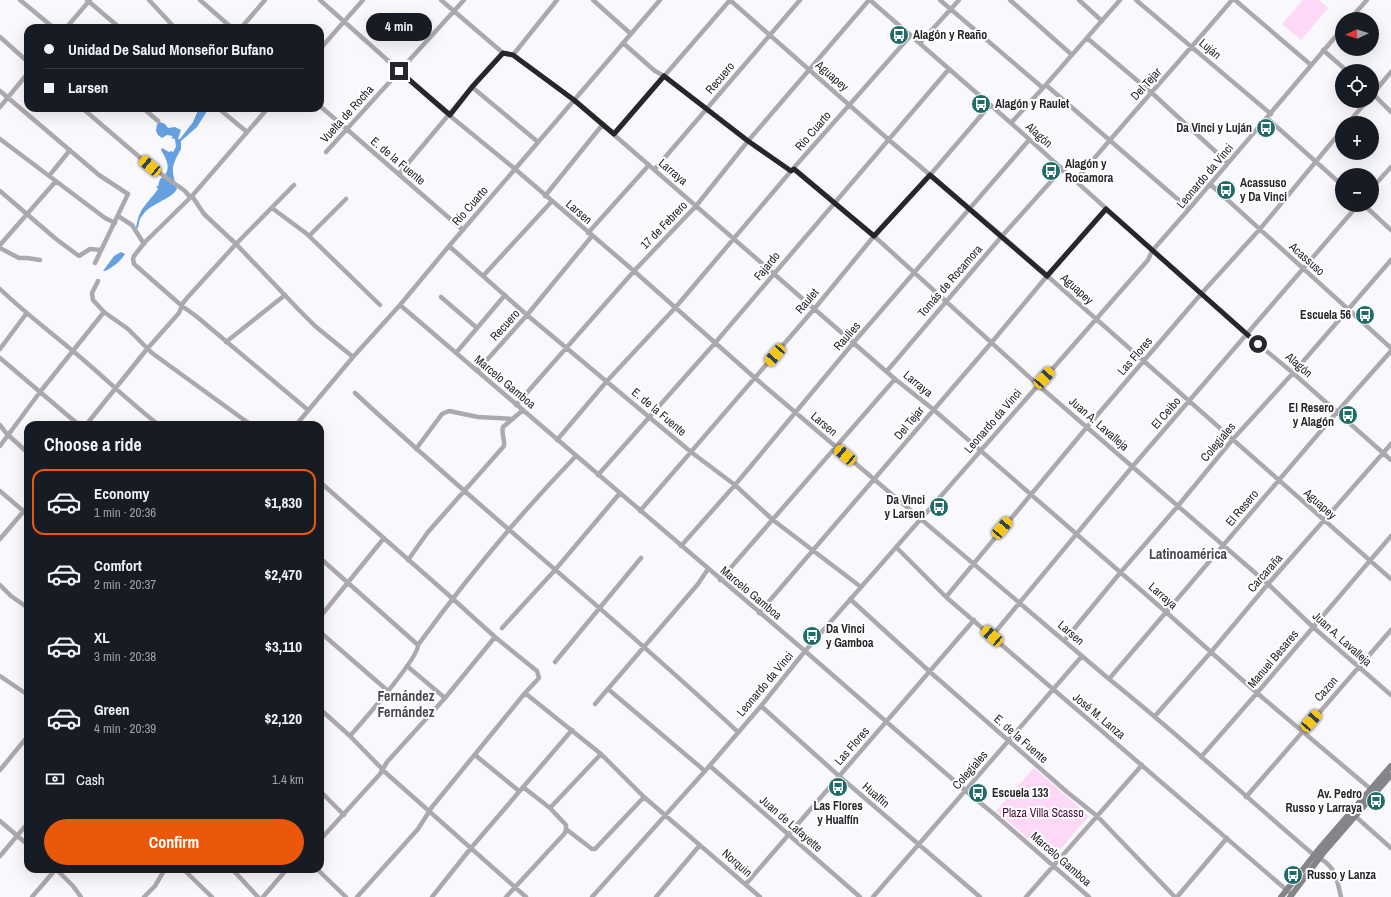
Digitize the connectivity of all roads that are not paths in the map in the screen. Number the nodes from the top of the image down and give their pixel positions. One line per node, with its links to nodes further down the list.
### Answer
1 (20, 0): 30 (street)
2 (89, 0): 31 (street); 32 (street)
3 (149, 0): 33 (street)
4 (200, 0): 34 (street)
5 (265, 0): 35 (street)
6 (320, 0): 28 (street, Larsen)
7 (363, 0): 28 (street)
8 (441, 0): 26 (street, Larraya)
9 (464, 0): 26 (street, Vuelta de Rocha)
10 (557, 0): 48 (street)
11 (593, 0): 36 (street)
12 (660, 0): 36 (street, Río Cuarto)
13 (730, 0): 37 (street, Aguapey); 57 (street)
14 (800, 0): 37 (street, Recuero)
15 (869, 0): 38 (street, Alagón); 54 (street, 17 de Febrero)
16 (940, 0): 25 (street)
17 (959, 0): 25 (street)
18 (1010, 0): 49 (street)
19 (1079, 0): 29 (street)
20 (1120, 0): 29 (street)
21 (1136, 0): 45 (street, Luján)
22 (1232, 0): 45 (street, Del Tejar)
23 (1235, 0): 52 (street)
24 (1367, 0): 27 (street)
25 (951, 9): 43 (street); 61 (street)
26 (454, 11): 47 (street, Larraya); 55 (street, Vuelta de Rocha)
27 (1356, 12)
28 (344, 21): 44 (street); 55 (street, Larsen)
29 (1102, 21): 41 (street)
30 (49, 24)
31 (69, 24)
32 (116, 24)
33 (171, 24)
34 (227, 24)
35 (244, 24)
36 (631, 34): 42 (street, Río Cuarto)
37 (770, 35): 54 (street, Aguapey); 71 (street, Recuero)
38 (911, 35): 43 (street, Alagón); 67 (street, Río Cuarto)
39 (0, 37): 50 (street)
40 (1335, 37): 46 (street, Leonardo da Vinci)
41 (1087, 38): 49 (street); 63 (street)
42 (623, 43): 57 (street, Juan A. Lavalleja); 65 (street, Río Cuarto)
43 (920, 43): 53 (street, Alagón)
44 (324, 44)
45 (1193, 47): 63 (street, Del Tejar); 80 (street, Luján)
46 (1323, 50): 51 (street); 52 (street, Leonardo da Vinci)
47 (503, 53): 48 (street, Larraya); 60 (street)
48 (513, 55): 65 (street, Larraya)
49 (1072, 55): 61 (street)
50 (24, 58)
51 (1339, 64)
52 (1311, 65): 80 (street, Leonardo da Vinci)
53 (949, 69): 68 (street, Alagón); 92 (street, Fajardo)
54 (809, 70): 67 (street, Aguapey); 95 (street, 17 de Febrero)
55 (399, 71): 81 (street, Larsen); 87 (street, Vuelta de Rocha)
56 (1391, 72): 59 (street)
57 (664, 76): 71 (street, Juan A. Lavalleja); 89 (street)
58 (24, 78): 64 (street)
59 (1379, 86)
60 (472, 87): 81 (street); 96 (street)
61 (1045, 87): 85 (street); 94 (street)
62 (0, 91): 64 (street)
63 (1152, 93): 94 (street, Del Tejar); 100 (street)
64 (8, 98): 69 (street); 73 (street)
65 (574, 100): 86 (street, Larraya); 96 (street, Río Cuarto)
66 (1379, 101): 79 (street)
67 (850, 105): 92 (street, Aguapey); 106 (street, Río Cuarto)
68 (990, 105): 85 (street, Alagón); 108 (street, Raulet)
69 (0, 107)
70 (1361, 108): 82 (street)
71 (707, 109): 95 (street, Juan A. Lavalleja); 104 (street, Recuero)
72 (324, 110): 87 (street, E. de la Fuente)
73 (24, 111)
74 (25, 112): 97 (street)
75 (87, 112): 117 (street)
76 (148, 112): 84 (street)
77 (223, 112): 88 (street)
78 (264, 112): 88 (street)
79 (1391, 112)
80 (1271, 114): 83 (street, Leonardo da Vinci)
81 (450, 115): 103 (street, Larsen); 107 (street)
82 (1354, 116)
83 (1267, 118): 99 (street); 100 (street, Leonardo da Vinci)
84 (158, 121)
85 (1011, 123): 93 (street, Alagón)
86 (603, 124): 89 (street, Larraya); 118 (street)
87 (346, 130): 98 (street, Vuelta de Rocha); 107 (street, E. de la Fuente)
88 (247, 132): 117 (street)
89 (614, 134): 101 (street, Larraya)
90 (1335, 138): 99 (street, Las Flores)
91 (0, 139): 109 (street)
92 (889, 140): 108 (street, Aguapey); 121 (street, Fajardo)
93 (1029, 140): 105 (street, Alagón); 124 (street, Raulies)
94 (1109, 140): 113 (street, Del Tejar); 126 (street)
95 (748, 141): 106 (street, Juan A. Lavalleja); 122 (street, 17 de Febrero)
96 (538, 142): 103 (street, Río Cuarto)
97 (70, 150): 109 (street); 130 (street)
98 (326, 152)
99 (1315, 162): 110 (street); 132 (street, Las Flores)
100 (1228, 163): 114 (street, Leonardo da Vinci)
101 (649, 165): 104 (street, Larraya); 135 (street, Recuero)
102 (1391, 167): 111 (street)
103 (515, 169): 118 (street, Larsen); 133 (street, Río Cuarto)
104 (655, 169): 122 (street, Larraya)
105 (1062, 169): 113 (street, Alagón); 138 (street, Tomás de Rocamora)
106 (792, 170): 121 (street, Juan A. Lavalleja); 139 (street, Río Cuarto)
107 (399, 174): 133 (street, E. de la Fuente)
108 (930, 175): 124 (street, Aguapey); 137 (street, Raulet)
109 (49, 176): 112 (street)
110 (1335, 179)
111 (1379, 180)
112 (56, 181): 129 (street); 131 (street)
113 (1075, 181): 125 (street, Alagón)
114 (1210, 184): 126 (street, Leonardo da Vinci); 132 (street, Acassuso)
115 (294, 185): 123 (street)
116 (0, 191): 129 (street)
117 (191, 196): 140 (street); 141 (street)
118 (545, 196): 120 (street, Larsen)
119 (346, 199): 136 (street)
120 (552, 201): 135 (street, Larsen); 154 (street)
121 (835, 202): 137 (street, Juan A. Lavalleja); 152 (street, Fajardo)
122 (696, 206): 139 (street, Larraya); 151 (street, 17 de Febrero)
123 (272, 208): 136 (street); 141 (street)
124 (969, 209): 138 (street, Aguapey); 153 (street, Raulies)
125 (1106, 209): 146 (street, Alagón); 155 (street, Del Tejar)
126 (1189, 210): 146 (street, Leonardo da Vinci)
127 (1352, 212): 150 (street, El Ceibo)
128 (1372, 212): 134 (street)
129 (27, 214): 142 (street); 145 (street)
130 (118, 216): 131 (street); 140 (street)
131 (115, 223): 145 (street)
132 (1260, 229): 150 (street, Acassuso); 158 (street, Las Flores)
133 (463, 230): 143 (street, Río Cuarto)
134 (1391, 230)
135 (590, 234): 151 (street, Larsen); 171 (street, Recuero)
136 (309, 236): 163 (street)
137 (874, 236): 153 (street, Juan A. Lavalleja); 167 (street, Raulet)
138 (1002, 236): 155 (street, Aguapey); 162 (street, Tomás de Rocamora)
139 (734, 238): 152 (street, Larraya); 166 (street, Río Cuarto)
140 (144, 244): 165 (street)
141 (236, 244): 159 (street); 165 (street)
142 (0, 245)
143 (448, 246): 154 (street, E. de la Fuente); 164 (street, Río Cuarto)
144 (0, 248): 147 (street)
145 (101, 250): 149 (street)
146 (1152, 251): 158 (street, Alagón); 172 (street, Leonardo da Vinci)
147 (40, 260)
148 (1391, 260): 168 (street, Colegiales)
149 (95, 263)
150 (1303, 268): 168 (street, Acassuso); 174 (street, El Ceibo)
151 (634, 271): 166 (street, Larsen); 179 (street, 17 de Febrero)
152 (774, 273): 167 (street, Larraya); 178 (street, Fajardo)
153 (915, 273): 162 (street, Juan A. Lavalleja); 176 (street, Raulies)
154 (483, 276): 160 (street, E. de la Fuente)
155 (1047, 276): 172 (street, Aguapey); 177 (street, Del Tejar)
156 (98, 281): 169 (street)
157 (0, 289): 170 (street)
158 (1201, 294): 174 (street, Alagón); 187 (street, Las Flores)
159 (285, 295): 175 (street); 185 (street)
160 (505, 295): 171 (street, E. de la Fuente); 173 (street)
161 (440, 297): 173 (street)
162 (946, 302): 177 (street, Juan A. Lavalleja); 189 (street, Tomás de Rocamora)
163 (380, 305)
164 (400, 305): 184 (street, Marcelo Gamboa); 185 (street, Río Cuarto)
165 (182, 306): 175 (street); 181 (street)
166 (675, 308): 178 (street, Larsen); 193 (street, Río Cuarto)
167 (815, 308): 176 (street, Larraya); 191 (street, Raulet)
168 (1348, 310): 182 (street, Acassuso); 190 (street, Colegiales)
169 (104, 312): 181 (street); 183 (street)
170 (26, 314): 180 (street); 183 (street)
171 (528, 315): 179 (street, E. de la Fuente); 188 (street, Recuero)
172 (1095, 320): 187 (street, Aguapey); 194 (street, Leonardo da Vinci)
173 (477, 328): 184 (street)
174 (1246, 334): 190 (street, Alagón); 198 (street, El Ceibo)
175 (226, 342): 200 (street)
176 (854, 342): 189 (street, Larraya); 204 (street, Raulies)
177 (992, 342): 194 (street, Juan A. Lavalleja); 202 (street, Del Tejar)
178 (715, 343): 191 (street, Larsen); 205 (street, Fajardo)
179 (567, 348): 193 (street, E. de la Fuente); 199 (street, 17 de Febrero)
180 (0, 349)
181 (147, 349): 195 (street); 210 (street)
182 (1391, 350): 203 (street, El Resero)
183 (72, 351): 195 (street); 196 (street)
184 (456, 353): 188 (street, Marcelo Gamboa)
185 (353, 357): 200 (street, Río Cuarto)
186 (0, 358): 196 (street)
187 (1144, 362): 198 (street, Aguapey); 213 (street, Las Flores)
188 (477, 371): 199 (street, Marcelo Gamboa)
189 (887, 371): 192 (street, Larraya)
190 (1293, 373): 203 (street, Alagón); 215 (street, Colegiales)
191 (755, 378): 204 (street, Larsen); 223 (street, Raulet)
192 (895, 378): 202 (street, Larraya); 219 (street)
193 (607, 381): 205 (street, E. de la Fuente); 216 (street, Río Cuarto)
194 (1038, 385): 213 (street, Juan A. Lavalleja); 222 (street, Leonardo da Vinci)
195 (115, 389): 208 (street); 209 (street)
196 (40, 392): 207 (street); 214 (street)
197 (355, 393): 221 (street)
198 (1190, 401): 215 (street, Aguapey); 227 (street, El Ceibo)
199 (516, 405): 201 (street, Marcelo Gamboa)
200 (308, 410): 211 (street, Río Cuarto)
201 (523, 410): 206 (street); 216 (street, Marcelo Gamboa)
202 (934, 410): 222 (street, Larraya); 229 (street, Del Tejar)
203 (1337, 412): 224 (street, Alagón); 230 (street, El Resero)
204 (795, 413): 219 (street, Larsen); 231 (street, Raulies)
205 (650, 416): 223 (street, E. de la Fuente); 228 (street, Fajardo)
206 (513, 419): 221 (street); 234 (street)
207 (74, 421)
208 (89, 421)
209 (154, 421)
210 (246, 421)
211 (299, 421)
212 (0, 425): 214 (street)
213 (1087, 427): 227 (street, Juan A. Lavalleja); 236 (street, Las Flores)
214 (8, 435): 218 (street); 220 (street)
215 (1233, 439): 230 (street, Aguapey); 237 (street, Colegiales)
216 (557, 440): 225 (street, Marcelo Gamboa)
217 (1391, 444): 224 (street, Carcaraña)
218 (0, 446)
219 (836, 447): 229 (street, Larsen); 242 (street)
220 (24, 449)
221 (416, 449): 234 (street)
222 (980, 451): 236 (street, Larraya); 241 (street, Leonardo da Vinci)
223 (691, 452): 231 (street, E. de la Fuente); 239 (street, Raulet)
224 (1383, 453): 226 (street, Alagón); 243 (street, Carcaraña)
225 (576, 456): 228 (street, Marcelo Gamboa); 244 (street)
226 (1391, 460)
227 (1132, 467): 237 (street, Juan A. Lavalleja); 245 (street, El Ceibo)
228 (598, 475): 235 (street, Marcelo Gamboa)
229 (874, 479): 241 (street, Larsen); 252 (street, Del Tejar)
230 (1279, 480): 243 (street, Aguapey); 250 (street, El Resero)
231 (735, 485): 242 (street, E. de la Fuente); 249 (street, Raulies)
232 (324, 486): 247 (street)
233 (0, 491): 238 (street)
234 (463, 491): 244 (street); 254 (street)
235 (620, 493): 239 (street, Marcelo Gamboa); 259 (street)
236 (1030, 494): 245 (street, Larraya); 257 (street, Las Flores)
237 (1177, 507): 250 (street, Juan A. Lavalleja); 260 (street, Colegiales)
238 (24, 511)
239 (640, 511): 249 (street, Marcelo Gamboa)
240 (24, 515): 248 (street)
241 (921, 519): 251 (street, Leonardo da Vinci); 257 (street, Larsen)
242 (773, 520): 252 (street, E. de la Fuente); 262 (street)
243 (1324, 521): 255 (street, Aguapey); 264 (street, Carcaraña)
244 (509, 530): 259 (street); 268 (street)
245 (1076, 534): 260 (street, Larraya); 270 (street, El Ceibo)
246 (1391, 536): 255 (street, Manuel Besares)
247 (384, 538): 254 (street); 263 (street)
248 (0, 539)
249 (681, 546): 258 (street, Marcelo Gamboa)
250 (1223, 547): 264 (street, Juan A. Lavalleja); 274 (street, El Resero)
251 (897, 548): 266 (street, Leonardo da Vinci); 267 (street, José M. Lanza)
252 (813, 551): 266 (street, E. de la Fuente); 275 (street, Del Tejar)
253 (641, 558): 272 (street)
254 (408, 560): 268 (street)
255 (1370, 560): 261 (street, Aguapey); 277 (street, Manuel Besares)
256 (324, 562): 263 (street)
257 (973, 563): 267 (street, Las Flores); 270 (street, Larsen)
258 (708, 569): 262 (street, Marcelo Gamboa); 285 (street)
259 (555, 570): 272 (street); 278 (street)
260 (1120, 572): 274 (street, Larraya); 283 (street, Colegiales)
261 (1391, 579)
262 (720, 580): 275 (street, Marcelo Gamboa)
263 (348, 583): 273 (street); 284 (street)
264 (1268, 584): 277 (street, Juan A. Lavalleja); 287 (street, Carcaraña)
265 (0, 585): 271 (street)
266 (861, 588): 269 (street, Leonardo da Vinci)
267 (946, 596): 276 (street, José M. Lanza)
268 (452, 598): 282 (street); 284 (street)
269 (850, 600): 286 (street, Leonardo da Vinci); 292 (street, E. de la Fuente)
270 (1019, 602): 281 (street, El Ceibo); 283 (street, Larsen)
271 (24, 605)
272 (599, 609): 285 (street); 289 (street)
273 (324, 612)
274 (1166, 612): 287 (street, Larraya); 294 (street, El Resero)
275 (759, 613): 286 (street, Marcelo Gamboa)
276 (974, 620): 281 (street, José M. Lanza); 292 (street, Las Flores)
277 (1313, 627): 291 (street, Juan A. Lavalleja); 300 (street, Manuel Besares)
278 (502, 628)
279 (1391, 630): 291 (street, Cazon)
280 (324, 635): 297 (street)
281 (992, 636): 296 (street, José M. Lanza)
282 (495, 637): 299 (street); 302 (street)
283 (1064, 641): 288 (street, Larsen)
284 (418, 645): 290 (street)
285 (644, 646): 295 (street); 309 (street)
286 (805, 652): 304 (street, Leonardo da Vinci); 307 (street, Marcelo Gamboa)
287 (1212, 652): 300 (street, Larraya); 306 (street, Carcaraña)
288 (1082, 656): 294 (street, Larsen); 296 (street, Colegiales)
289 (555, 662)
290 (407, 666): 297 (street); 302 (street)
291 (1358, 667): 301 (street, Juan A. Lavalleja); 310 (street, Cazon)
292 (929, 671): 307 (street, Las Flores); 313 (street, E. de la Fuente)
293 (0, 676): 298 (street)
294 (1109, 679): 306 (street, Larsen)
295 (608, 689): 303 (street); 322 (street)
296 (1052, 689): 313 (street, Colegiales); 318 (street, José M. Lanza)
297 (388, 691): 311 (street)
298 (24, 692)
299 (525, 693): 308 (street, Norquin); 315 (street)
300 (1257, 693): 310 (street, Larraya); 316 (street, Manuel Besares)
301 (1391, 695)
302 (445, 698): 320 (street)
303 (595, 704)
304 (761, 706): 309 (street, Leonardo da Vinci); 324 (street, Hualfin)
305 (324, 713): 311 (street)
306 (1155, 716): 316 (street, Larsen)
307 (886, 722): 324 (street, Las Flores); 326 (street, Marcelo Gamboa)
308 (572, 730): 314 (street, Norquin); 325 (street)
309 (738, 732): 317 (street, Leonardo da Vinci)
310 (1302, 732): 328 (street, Larraya); 331 (street, Cazon)
311 (350, 736): 320 (street)
312 (24, 741): 321 (street)
313 (1008, 741): 326 (street, Colegiales); 336 (street, E. de la Fuente)
314 (601, 754): 330 (street, Norquin); 332 (street)
315 (475, 755): 327 (street); 333 (street)
316 (1201, 757): 331 (street, Larsen)
317 (710, 766): 322 (street, Leonardo da Vinci); 341 (street, Juan de Lafayette)
318 (1142, 766): 336 (street); 344 (street, José M. Lanza)
319 (1391, 766): 328 (main road)
320 (384, 769): 333 (street); 334 (street)
321 (0, 770)
322 (705, 771): 335 (street, Leonardo da Vinci)
323 (1391, 775): 328 (main road)
324 (839, 776): 341 (street, Las Flores); 346 (street, Hualfin)
325 (523, 787): 327 (street); 332 (street)
326 (965, 790): 346 (street, Colegiales); 352 (street, Marcelo Gamboa)
327 (520, 791): 348 (street)
328 (1373, 791): 337 (main road); 351 (main road)
329 (324, 795): 334 (street)
330 (644, 797): 335 (street, Norquin); 340 (street)
331 (1246, 797): 351 (street, Larsen)
332 (550, 808): 340 (street)
333 (430, 812): 348 (street); 370 (street)
334 (344, 815): 343 (street)
335 (665, 816): 347 (street, Norquin); 374 (street, Leonardo da Vinci)
336 (1097, 816): 352 (street); 382 (street, E. de la Fuente)
337 (1355, 816): 349 (street); 351 (main road)
338 (0, 821): 342 (street)
339 (24, 828): 342 (street)
340 (566, 829): 361 (street)
341 (788, 835): 360 (street, Las Flores); 377 (street, Juan de Lafayette)
342 (17, 836): 345 (street); 350 (street)
343 (324, 836)
344 (1227, 838): 362 (street, José M. Lanza); 382 (street)
345 (24, 842)
346 (918, 844): 378 (street, Colegiales); 379 (street, Hualfin)
347 (700, 845): 360 (street, Norquin); 375 (street)
348 (471, 848): 361 (street); 371 (street)
349 (1391, 848)
350 (0, 856)
351 (1317, 856): 362 (main road); 384 (street, Larsen)
352 (1053, 866): 380 (street); 381 (street, Marcelo Gamboa)
353 (53, 873): 363 (street)
354 (60, 873): 364 (street)
355 (163, 873): 365 (street)
356 (187, 873): 366 (street)
357 (236, 873): 367 (street)
358 (284, 873): 368 (street)
359 (321, 873): 369 (street)
360 (746, 884): 376 (street, Norquin)
361 (515, 887): 372 (street); 373 (street)
362 (1289, 894): 383 (main road)
363 (32, 897)
364 (81, 897)
365 (144, 897)
366 (212, 897)
367 (258, 897)
368 (263, 897)
369 (346, 897)
370 (357, 897)
371 (432, 897)
372 (506, 897)
373 (526, 897)
374 (592, 897)
375 (656, 897)
376 (760, 897)
377 (860, 897)
378 (872, 897)
379 (980, 897)
380 (1026, 897)
381 (1089, 897)
382 (1176, 897)
383 (1281, 897)
384 (1341, 897)

